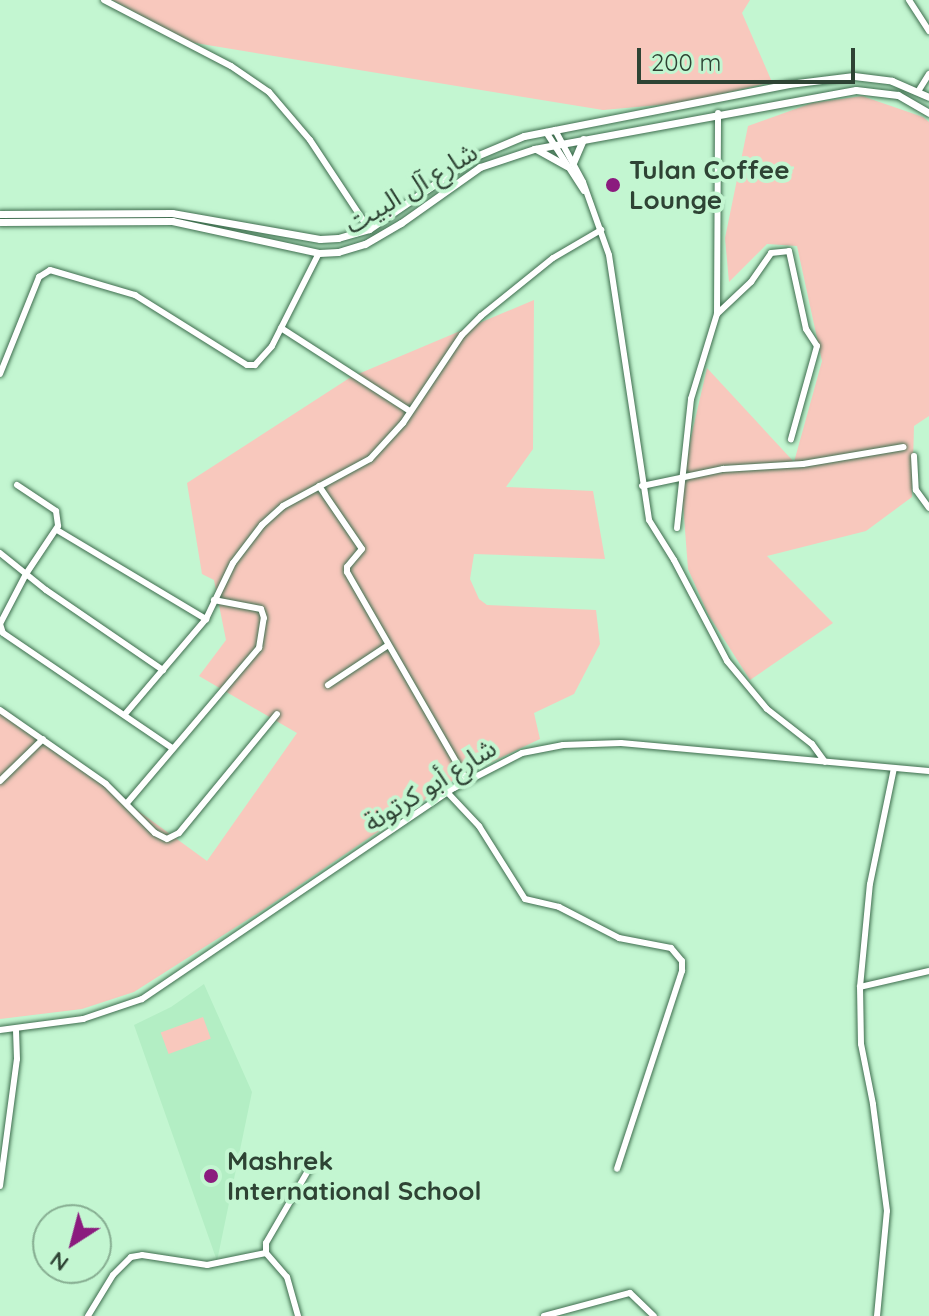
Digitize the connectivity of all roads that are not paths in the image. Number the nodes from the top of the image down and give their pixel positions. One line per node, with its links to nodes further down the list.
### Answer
1 (104, 0): 16 (street)
2 (909, 0): 3 (street)
3 (929, 31)
4 (929, 74): 5 (street)
5 (919, 90): 6 (street, شارع آل البيت); 9 (street, شارع آل البيت)
6 (929, 97)
7 (718, 112): 8 (street, شارع آل البيت); 10 (street, شارع آل البيت); 19 (street)
8 (929, 113)
9 (550, 131): 11 (street); 16 (street, شارع آل البيت)
10 (583, 139): 11 (street, شارع آل البيت); 13 (street)
11 (558, 144): 12 (street, شارع آل البيت); 13 (street)
12 (534, 149): 13 (street); 18 (street, شارع آل البيت)
13 (570, 165): 17 (street)
14 (0, 214): 16 (street, شارع آل البيت)
15 (0, 222): 18 (street, شارع آل البيت)
16 (369, 229)
17 (601, 230): 22 (street); 29 (street)
18 (319, 253): 20 (street)
19 (717, 314): 23 (street); 26 (street)
20 (281, 328): 21 (street); 22 (street)
21 (0, 374)
22 (410, 411): 28 (street)
23 (791, 439)
24 (904, 447): 26 (street)
25 (914, 456): 30 (street)
26 (680, 479): 29 (street); 31 (street)
27 (17, 485): 32 (street)
28 (319, 486): 35 (street); 37 (street)
29 (642, 486): 45 (street)
30 (929, 508)
31 (677, 528)
32 (57, 530): 34 (street); 36 (street)
33 (0, 553): 34 (street)
34 (26, 574): 38 (street); 41 (street)
35 (214, 600): 36 (street); 44 (street)
36 (206, 619): 38 (street)
37 (387, 646): 39 (street); 49 (street)
38 (163, 670): 41 (street)
39 (328, 685)
40 (0, 710): 43 (street)
41 (126, 713): 44 (street)
42 (277, 714): 51 (street)
43 (43, 739): 48 (street); 51 (street)
44 (172, 748): 51 (street)
45 (825, 762): 46 (street, شارع أبو كرتونة); 49 (street, شارع أبو كرتونة)
46 (894, 768): 47 (street, شارع أبو كرتونة); 53 (street)
47 (929, 771)
48 (0, 781)
49 (467, 781): 50 (street, شارع أبو كرتونة)
50 (447, 792): 54 (street, شارع أبو كرتونة); 57 (street)
51 (127, 803)
52 (929, 971): 53 (street)
53 (860, 987): 64 (street)
54 (16, 1029): 55 (street, شارع أبو كرتونة); 58 (street)
55 (0, 1030)
56 (312, 1164): 59 (street)
57 (617, 1169)
58 (0, 1186)
59 (266, 1253): 60 (street); 61 (street)
60 (88, 1316)
61 (298, 1316)
62 (544, 1316): 63 (street)
63 (654, 1316)
64 (877, 1316)

